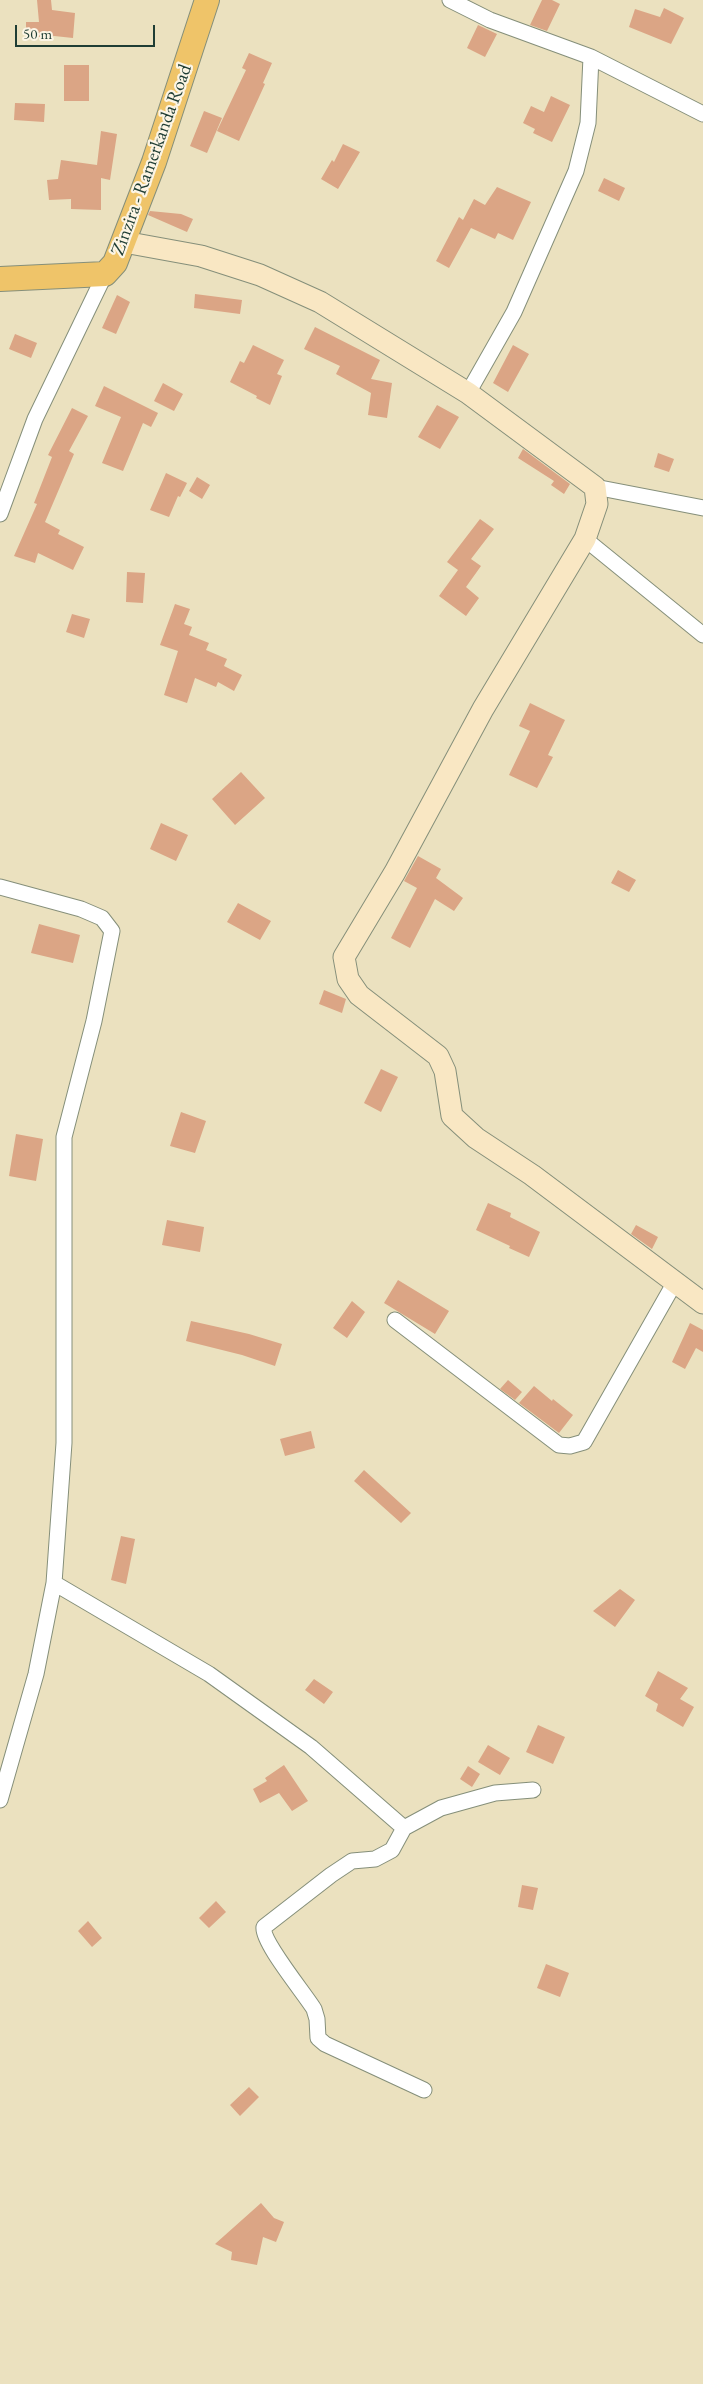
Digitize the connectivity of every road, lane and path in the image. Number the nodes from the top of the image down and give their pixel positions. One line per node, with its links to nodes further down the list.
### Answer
1 (207, 0): 5 (main road, Zinzira - Ramerkanda Road)
2 (450, 0): 3 (street)
3 (591, 57): 4 (street); 8 (street)
4 (703, 114)
5 (124, 242): 6 (main road, Zinzira - Ramerkanda Road); 8 (main road)
6 (105, 274): 7 (main road, Zinzira - Ramerkanda Road); 11 (street)
7 (0, 279)
8 (468, 393): 9 (main road)
9 (595, 487): 10 (street); 12 (main road)
10 (703, 508)
11 (0, 514)
12 (585, 539): 13 (street); 15 (main road)
13 (703, 635)
14 (0, 887): 18 (street)
15 (674, 1282): 16 (main road); 17 (street)
16 (703, 1303)
17 (395, 1320)
18 (54, 1583): 20 (street); 21 (street)
19 (533, 1790): 21 (street)
20 (0, 1800)
21 (404, 1828): 22 (street)
22 (424, 2090)

